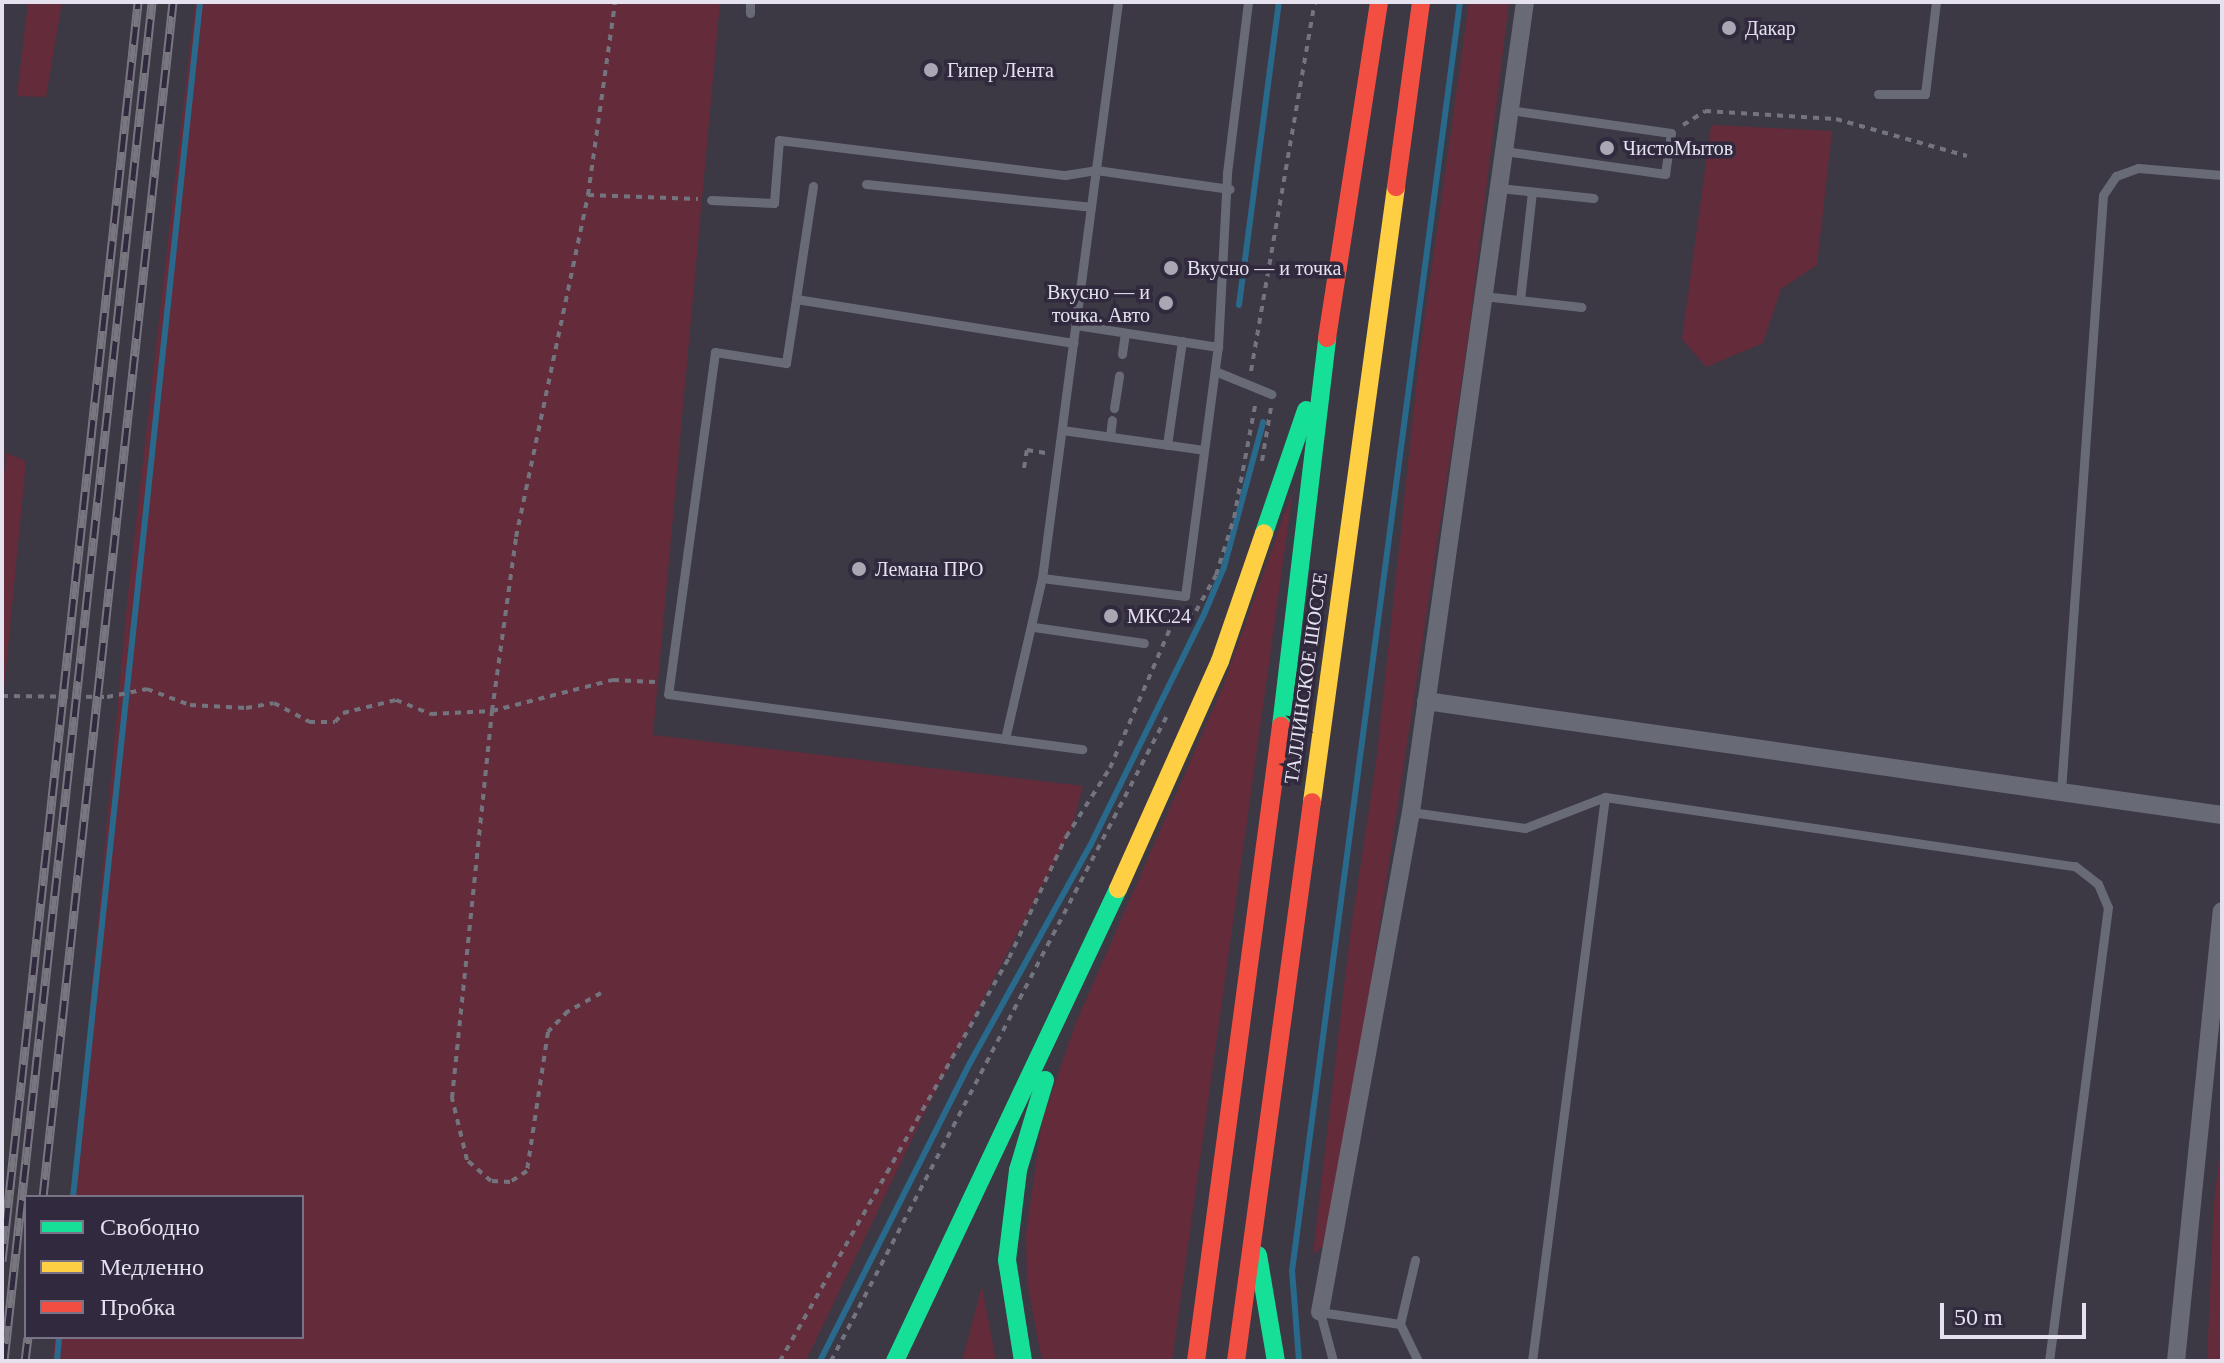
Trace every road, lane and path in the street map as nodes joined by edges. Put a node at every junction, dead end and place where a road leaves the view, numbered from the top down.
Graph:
1 (615, 2) edge
2 (1118, 2) edge
3 (1248, 2) edge
4 (1315, 2) edge
5 (1379, 2) edge
6 (1421, 2) edge
7 (1525, 2) edge
8 (1936, 2) edge
9 (1878, 94) dead end
10 (1509, 110) junction
11 (1671, 133) junction
12 (1504, 151) junction
13 (1967, 156) dead end
14 (1096, 170) junction
15 (2222, 175) edge
16 (866, 184) dead end
17 (813, 186) dead end
18 (1499, 188) junction
19 (1230, 189) junction
20 (1532, 192) junction
21 (588, 195) junction
22 (1593, 198) dead end
23 (711, 200) joint
24 (1091, 207) junction
25 (1483, 296) junction
26 (796, 299) junction
27 (1520, 300) junction
28 (1581, 307) dead end
29 (1076, 325) junction
30 (1125, 333) junction
31 (1182, 341) junction
32 (1074, 343) junction
33 (1218, 347) junction
34 (1122, 354) dead end
35 (1322, 368) junction
36 (1215, 371) junction
37 (1119, 375) dead end
38 (1248, 381) junction
39 (1259, 387) junction
40 (1271, 394) joint
41 (1114, 408) dead end
42 (1112, 420) dead end
43 (1062, 430) junction
44 (1110, 436) junction
45 (1167, 445) junction
46 (1204, 450) junction
47 (1036, 451) dead end
48 (1261, 464) dead end
49 (1024, 468) dead end
50 (1042, 578) junction
51 (1178, 612) dead end
52 (1174, 621) junction
53 (1034, 627) junction
54 (1144, 643) dead end
55 (670, 676) junction
56 (2, 696) edge
57 (1426, 701) junction
58 (1170, 710) dead end
59 (492, 711) junction
60 (1005, 739) junction
61 (1082, 749) dead end
62 (2061, 791) junction
63 (1605, 797) junction
64 (1411, 812) junction
65 (2222, 815) edge
66 (2222, 911) edge
67 (1105, 918) junction
68 (601, 993) dead end
69 (1253, 1225) junction
70 (1415, 1260) dead end
71 (1320, 1312) junction
72 (1400, 1324) junction
73 (780, 1361) edge
74 (831, 1361) edge
75 (895, 1361) edge
76 (1023, 1361) edge
77 (1196, 1361) edge
78 (1236, 1361) edge
79 (1276, 1361) edge
80 (1333, 1361) edge
81 (1418, 1361) edge
82 (1532, 1361) edge
83 (2049, 1361) edge
84 (2176, 1361) edge

1 - 21 path
2 - 14 lane
3 - 19 lane
4 - 38 path
5 - 35 main road, ТАЛЛИНСКОЕ ШОССЕ
6 - 69 main road, ТАЛЛИНСКОЕ ШОССЕ
7 - 10 street
8 - 9 lane
10 - 11 lane
10 - 12 street
11 - 12 lane
11 - 13 path
12 - 18 street
14 - 19 lane
14 - 23 lane
14 - 24 lane
15 - 62 lane
16 - 24 lane
17 - 26 lane
18 - 20 lane
18 - 25 street
19 - 33 lane
20 - 22 lane
20 - 27 lane
21 - 23 path
21 - 59 path
24 - 29 lane
25 - 27 lane
25 - 57 street
26 - 32 lane
26 - 55 lane
27 - 28 lane
29 - 30 lane
29 - 32 lane
30 - 31 lane
30 - 34 lane
31 - 33 lane
31 - 45 lane
32 - 43 lane
33 - 36 lane
35 - 67 main road
35 - 77 main road, ТАЛЛИНСКОЕ ШОССЕ
36 - 38 lane
36 - 46 lane
37 - 41 lane
38 - 39 lane
39 - 40 lane
39 - 52 path
40 - 48 path
42 - 44 lane
43 - 44 lane
43 - 50 lane
44 - 45 lane
45 - 46 lane
46 - 50 lane
47 - 49 path
50 - 53 lane
51 - 52 path
52 - 73 path
53 - 54 lane
53 - 60 lane
55 - 59 path
55 - 60 lane
56 - 59 path
57 - 62 street
57 - 64 street
58 - 74 path
59 - 68 path
60 - 61 lane
62 - 65 street
63 - 64 lane
63 - 82 lane
63 - 83 lane
64 - 71 street
66 - 84 street
67 - 75 main road
67 - 76 main road
69 - 78 main road, ТАЛЛИНСКОЕ ШОССЕ
69 - 79 main road
70 - 72 lane
71 - 72 lane
71 - 80 lane
72 - 81 lane

